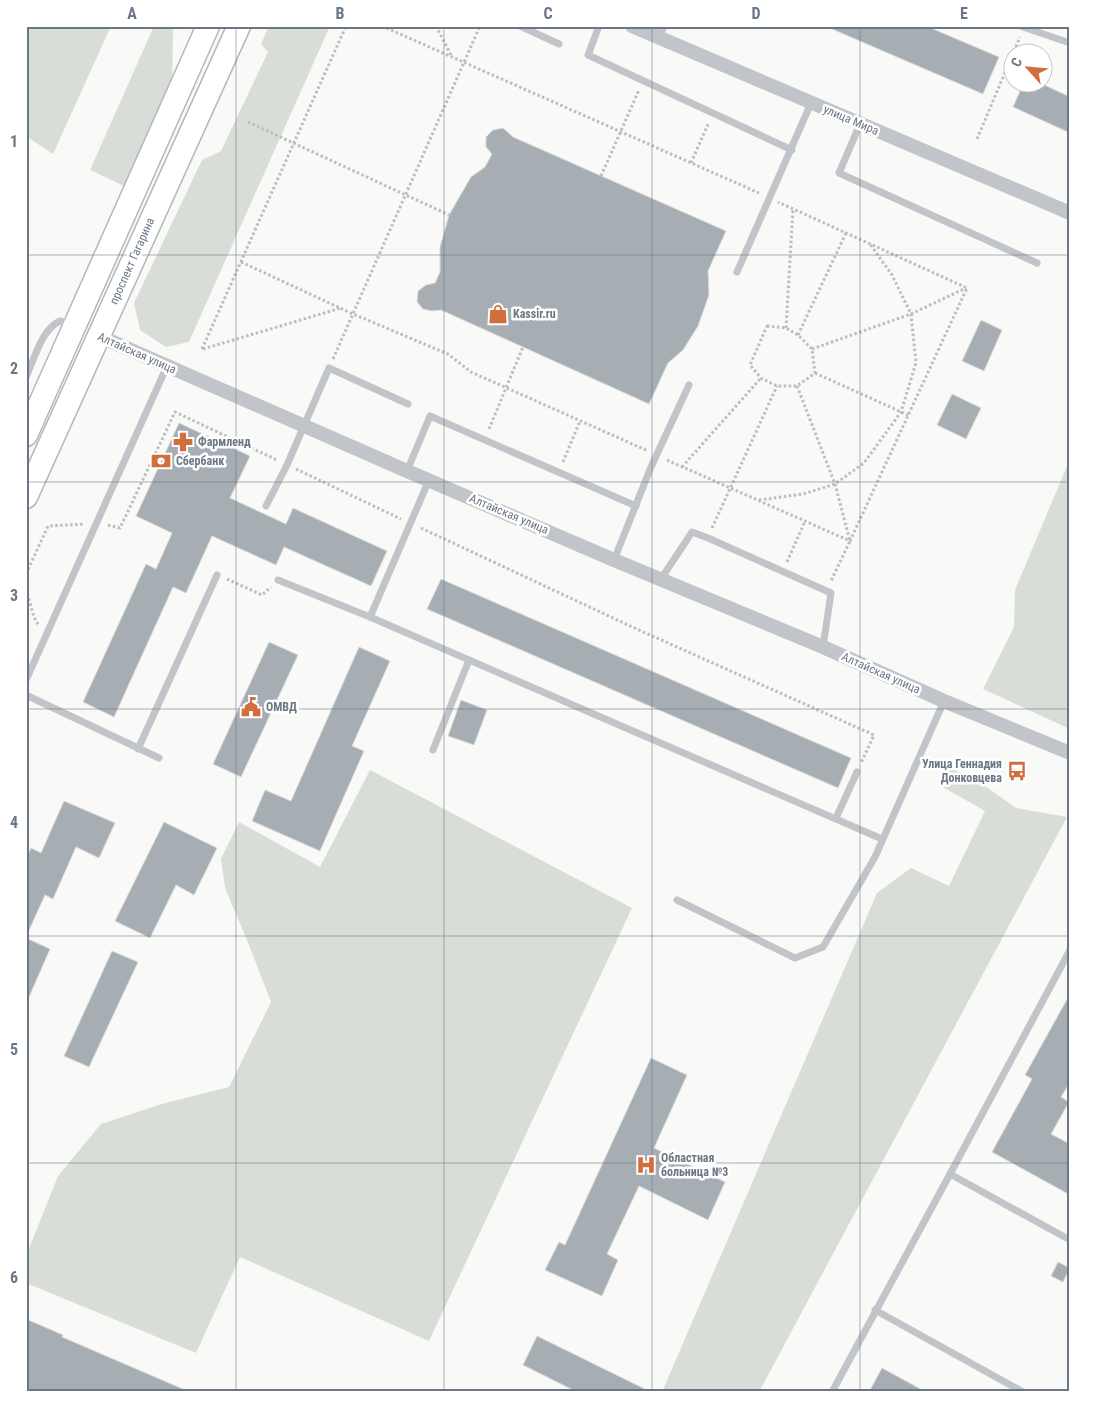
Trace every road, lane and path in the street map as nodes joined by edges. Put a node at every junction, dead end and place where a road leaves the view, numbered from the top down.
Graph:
1 (208, 26) edge
2 (239, 26) edge
3 (346, 26) edge
4 (382, 26) edge
5 (436, 26) edge
6 (480, 26) edge
7 (520, 26) edge
8 (599, 26) edge
9 (632, 26) edge
10 (1022, 27) edge
11 (661, 32) edge
12 (1070, 43) edge
13 (559, 44) dead end
14 (452, 57) junction
15 (464, 63) junction
16 (644, 80) junction
17 (811, 103) junction
18 (714, 113) junction
19 (248, 122) dead end
20 (860, 124) junction
21 (620, 131) junction
22 (977, 139) dead end
23 (294, 142) junction
24 (792, 150) junction
25 (691, 163) junction
26 (601, 176) dead end
27 (405, 195) junction
28 (770, 198) junction
29 (793, 209) junction
30 (1070, 213) edge
31 (449, 215) dead end
32 (846, 233) junction
33 (870, 244) junction
34 (241, 262) junction
35 (1038, 263) dead end
36 (737, 272) dead end
37 (967, 288) junction
38 (341, 308) junction
39 (353, 314) junction
40 (911, 314) junction
41 (75, 325) junction
42 (786, 328) junction
43 (798, 335) junction
44 (99, 336) junction
45 (523, 347) dead end
46 (812, 349) junction
47 (167, 366) junction
48 (329, 368) junction
49 (815, 373) junction
50 (26, 377) edge
51 (761, 378) junction
52 (689, 385) dead end
53 (777, 386) junction
54 (797, 386) junction
55 (506, 388) junction
56 (408, 404) dead end
57 (901, 412) junction
58 (908, 416) junction
59 (580, 421) junction
60 (304, 426) junction
61 (26, 435) edge
62 (484, 440) junction
63 (656, 455) junction
64 (286, 465) junction
65 (682, 467) junction
66 (407, 471) junction
67 (559, 472) junction
68 (429, 480) junction
69 (836, 484) junction
70 (730, 488) junction
71 (26, 497) edge
72 (759, 501) junction
73 (266, 506) dead end
74 (636, 506) junction
75 (805, 521) junction
76 (97, 523) junction
77 (410, 523) junction
78 (708, 538) junction
79 (850, 541) junction
80 (614, 560) junction
81 (782, 572) junction
82 (26, 574) edge
83 (217, 575) joint
84 (661, 579) junction
85 (278, 580) joint
86 (26, 589) edge
87 (826, 591) junction
88 (370, 617) junction
89 (46, 638) junction
90 (823, 646) junction
91 (469, 660) junction
92 (26, 680) edge
93 (26, 695) edge
94 (944, 701) junction
95 (138, 749) junction
96 (433, 750) dead end
97 (1070, 753) edge
98 (159, 758) dead end
99 (857, 772) joint
100 (836, 818) junction
101 (882, 839) junction
102 (677, 900) dead end
103 (1070, 950) edge
104 (950, 1174) junction
105 (1070, 1240) edge
106 (875, 1310) junction
107 (832, 1392) edge
108 (1023, 1392) edge

1 - 41 main road
2 - 44 main road, проспект Гагарина
3 - 23 path
4 - 14 path
5 - 14 path
6 - 15 path
7 - 13 lane
8 - 16 lane
9 - 11 street, улица Мира
10 - 12 lane
10 - 22 path
11 - 17 street, улица Мира
14 - 15 path
15 - 21 path
15 - 27 path
16 - 18 lane
16 - 21 path
17 - 20 street, улица Мира
17 - 24 lane
18 - 24 lane
18 - 25 path
19 - 23 path
20 - 30 street, улица Мира
20 - 35 lane
21 - 25 path
21 - 26 path
23 - 27 path
23 - 34 path
24 - 28 lane
25 - 28 path
27 - 31 path
27 - 39 path
28 - 29 path
28 - 36 lane
29 - 32 path
29 - 42 path
32 - 33 path
32 - 43 path
33 - 37 path
33 - 40 path
34 - 38 path
34 - 38 path
37 - 40 path
37 - 58 path
38 - 39 path
39 - 48 path
39 - 55 path
40 - 46 path
40 - 57 path
41 - 44 main road, Алтайская улица
41 - 50 lane
41 - 61 main road
42 - 43 path
42 - 51 path
43 - 46 path
44 - 47 street, Алтайская улица
44 - 71 main road, проспект Гагарина
45 - 55 path
46 - 49 path
47 - 60 street, Алтайская улица
47 - 76 lane
48 - 56 lane
48 - 60 lane
49 - 54 path
49 - 57 path
51 - 53 path
51 - 65 path
52 - 63 lane
53 - 54 path
53 - 70 path
54 - 69 path
55 - 59 path
55 - 62 path
57 - 58 path
57 - 69 path
58 - 79 path
59 - 63 path
59 - 67 path
60 - 64 lane
60 - 66 street, Алтайская улица
62 - 66 lane
62 - 67 lane
63 - 65 path
63 - 74 lane
64 - 73 lane
64 - 76 path
64 - 77 path
65 - 70 path
66 - 68 street, Алтайская улица
67 - 74 lane
68 - 77 lane
68 - 80 street, Алтайская улица
69 - 72 path
69 - 79 path
70 - 72 path
70 - 78 path
72 - 75 path
74 - 80 lane
75 - 79 path
75 - 81 path
76 - 82 path
76 - 89 lane
77 - 88 lane
77 - 99 path
78 - 81 lane
78 - 84 lane
79 - 87 path
80 - 84 street, Алтайская улица
81 - 87 lane
83 - 85 path
83 - 95 lane
84 - 90 street, Алтайская улица
85 - 88 lane
86 - 89 path
87 - 90 lane
88 - 91 lane
89 - 92 lane
90 - 94 street, Алтайская улица
91 - 96 lane
91 - 100 lane
93 - 95 lane
94 - 97 street, Алтайская улица
94 - 101 lane
95 - 98 lane
99 - 100 lane
100 - 101 lane
101 - 102 lane
103 - 104 lane
104 - 105 lane
104 - 106 lane
106 - 107 lane
106 - 108 lane

